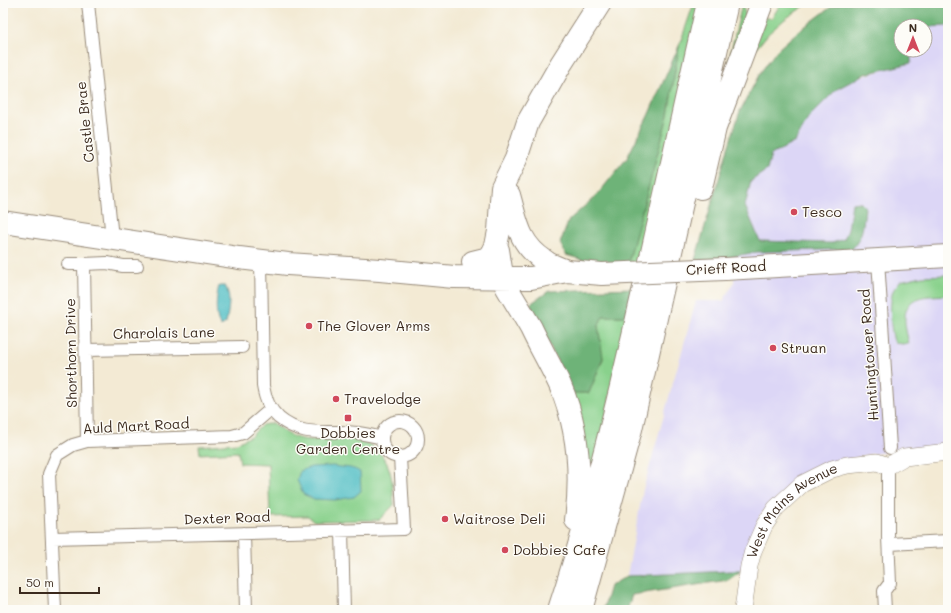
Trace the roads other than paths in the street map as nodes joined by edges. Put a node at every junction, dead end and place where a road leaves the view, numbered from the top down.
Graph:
1 (88, 3) edge
2 (600, 3) edge
3 (708, 3) edge
4 (727, 3) edge
5 (762, 3) edge
6 (516, 159) junction
7 (510, 195) junction
8 (3, 222) edge
9 (112, 238) junction
10 (948, 256) edge
11 (878, 260) junction
12 (262, 261) junction
13 (68, 264) dead end
14 (84, 264) junction
15 (506, 265) junction
16 (137, 266) dead end
17 (380, 270) junction
18 (567, 271) junction
19 (242, 347) dead end
20 (86, 350) junction
21 (271, 409) junction
22 (631, 429) junction
23 (382, 438) junction
24 (87, 441) junction
25 (890, 448) dead end
26 (948, 452) edge
27 (400, 457) junction
28 (888, 466) junction
29 (342, 530) junction
30 (244, 533) junction
31 (52, 538) junction
32 (948, 541) edge
33 (889, 544) junction
34 (563, 600) edge
35 (55, 610) edge
36 (246, 610) edge
37 (344, 610) edge
38 (581, 610) edge
39 (743, 610) edge
40 (885, 610) edge

1 - 9 street, Castle Brae
2 - 6 highway
3 - 34 highway
4 - 22 highway
5 - 22 highway
6 - 7 highway
6 - 15 highway
7 - 15 highway
7 - 18 highway
8 - 9 highway
9 - 12 highway
10 - 11 highway, Crieff Road
11 - 18 highway, Crieff Road, bridge
11 - 25 street, Huntingtower Road
12 - 17 highway
12 - 21 street
13 - 14 street
14 - 16 street
14 - 20 street, Shorthorn Drive
15 - 17 highway
15 - 17 highway
15 - 18 highway, Crieff Road
15 - 34 highway
19 - 20 street, Charolais Lane
20 - 24 street, Shorthorn Drive
21 - 23 street
21 - 24 street, Auld Mart Road
22 - 38 highway
23 - 27 street
23 - 27 street
24 - 31 street, Auld Mart Road
26 - 28 street
27 - 29 street, Dexter Road
28 - 33 street
28 - 39 street, West Mains Avenue
29 - 30 street, Dexter Road
29 - 37 street
30 - 31 street, Dexter Road
30 - 36 street
31 - 35 street, Auld Mart Road
32 - 33 street
33 - 40 street

